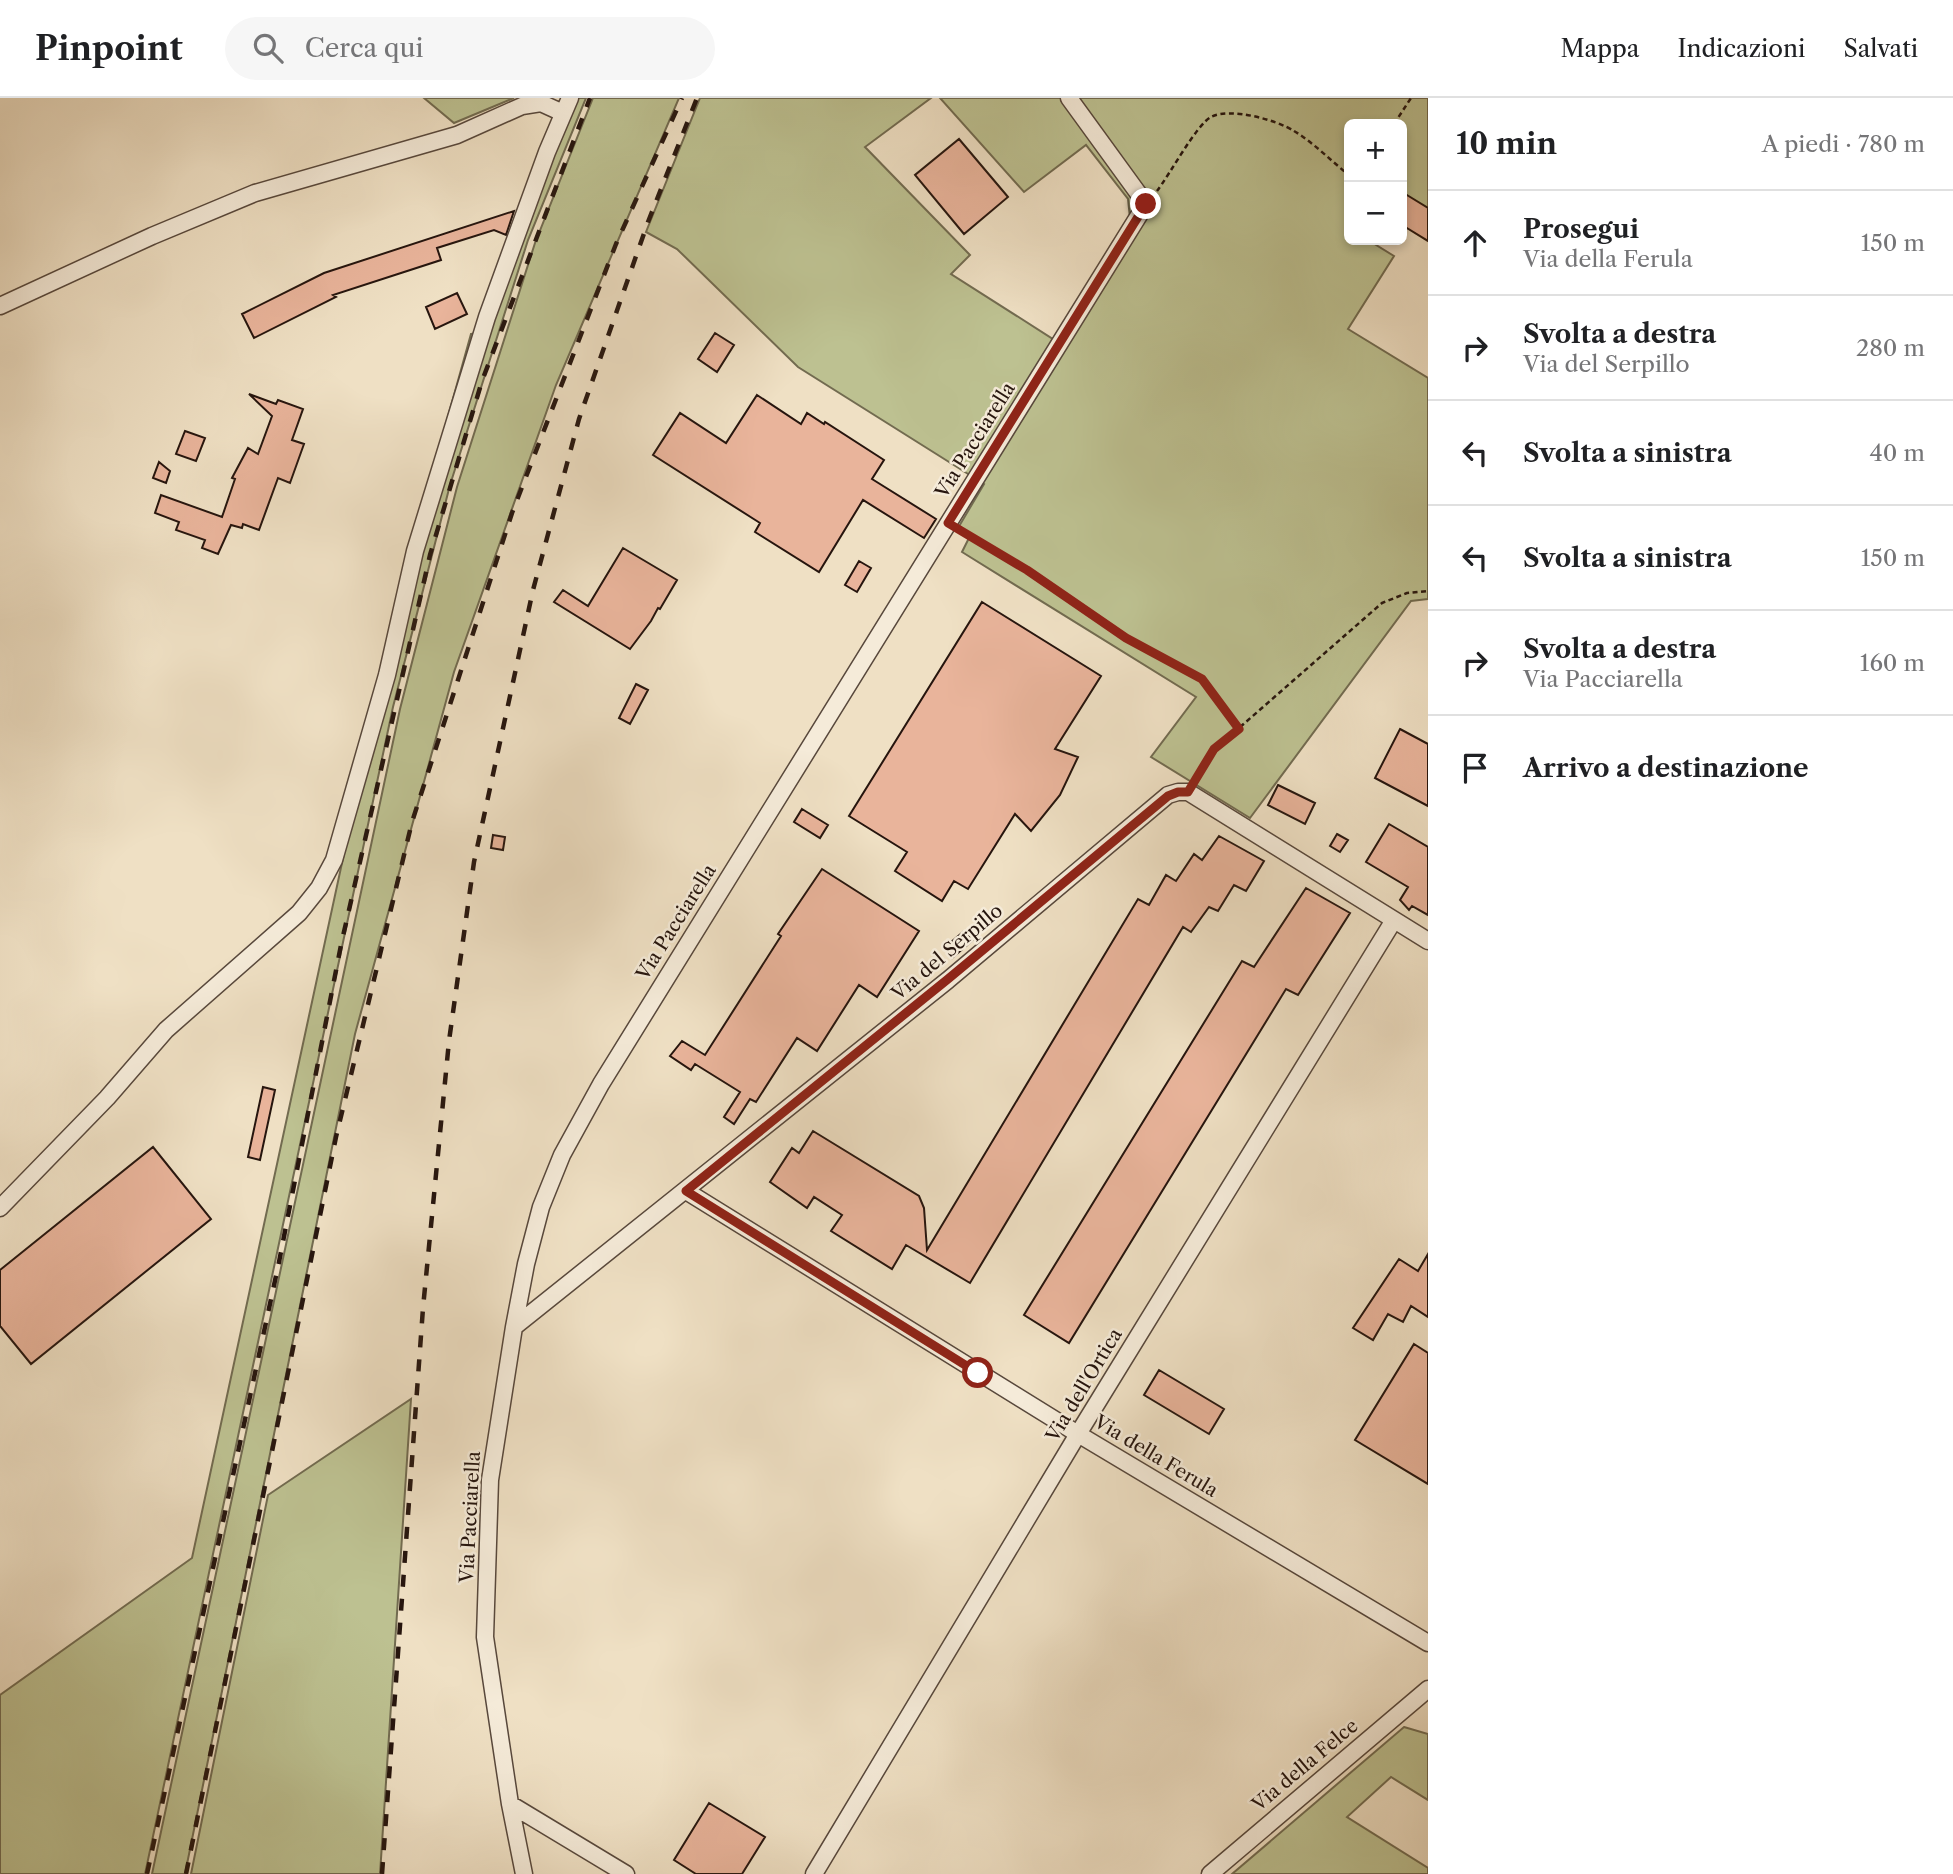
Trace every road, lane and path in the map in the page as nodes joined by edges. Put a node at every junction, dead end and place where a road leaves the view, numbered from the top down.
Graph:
1 (1069, 98) edge
2 (1411, 98) edge
3 (566, 106) edge
4 (1397, 119) edge
5 (1344, 171) edge
6 (1146, 204) junction
7 (0, 306) edge
8 (948, 523) junction
9 (1428, 591) edge
10 (1239, 729) junction
11 (1188, 792) junction
12 (1394, 919) junction
13 (1428, 941) edge
14 (686, 1191) junction
15 (0, 1208) edge
16 (514, 1327) junction
17 (1078, 1434) junction
18 (1428, 1643) edge
19 (1428, 1689) edge
20 (510, 1804) junction
21 (524, 1874) edge
22 (626, 1874) edge
23 (814, 1874) edge
24 (1210, 1874) edge

1 - 6 street
2 - 4 path
3 - 7 street
3 - 15 street
5 - 6 path
6 - 8 street, Via Pacciarella
8 - 10 path
8 - 16 street, Via Pacciarella
9 - 10 path
10 - 11 path
11 - 12 street
11 - 14 street, Via del Serpillo
12 - 13 street
12 - 17 street, Via dell'Ortica
14 - 16 street, Via del Serpillo
14 - 17 street, Via della Ferula
16 - 20 street, Via Pacciarella
17 - 18 street, Via della Ferula
17 - 23 street, Via dell'Ortica
19 - 24 street, Via della Felce
20 - 21 street, Via Pacciarella
20 - 22 street

